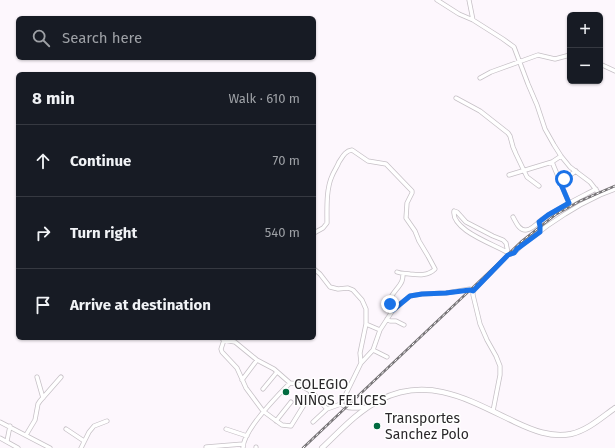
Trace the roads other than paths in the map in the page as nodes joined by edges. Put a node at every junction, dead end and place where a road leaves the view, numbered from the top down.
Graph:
1 (438, 0) edge
2 (469, 0) edge
3 (473, 20) junction
4 (567, 55) edge
5 (519, 62) junction
6 (603, 65) edge
7 (615, 71) edge
8 (480, 78) dead end
9 (456, 98) dead end
10 (561, 156) junction
11 (552, 162) junction
12 (524, 170) junction
13 (576, 171) junction
14 (509, 175) dead end
15 (560, 182) junction
16 (538, 186) dead end
17 (596, 189) junction
18 (615, 189) edge
19 (600, 195) junction
20 (569, 203) junction
21 (513, 218) dead end
22 (539, 222) junction
23 (316, 232) edge
24 (540, 232) junction
25 (509, 254) junction
26 (316, 271) edge
27 (397, 272) dead end
28 (403, 274) junction
29 (473, 291) junction
30 (393, 310) junction
31 (387, 319) junction
32 (366, 324) junction
33 (404, 325) dead end
34 (380, 330) junction
35 (223, 340) edge
36 (227, 340) edge
37 (373, 350) junction
38 (387, 357) dead end
39 (257, 360) junction
40 (361, 363) junction
41 (277, 372) junction
42 (37, 377) dead end
43 (61, 377) dead end
44 (242, 380) junction
45 (290, 383) junction
46 (262, 389) dead end
47 (312, 392) junction
48 (43, 398) junction
49 (291, 402) dead end
50 (341, 404) junction
51 (366, 408) junction
52 (614, 408) edge
53 (327, 409) junction
54 (263, 411) junction
55 (493, 411) junction
56 (107, 421) dead end
57 (276, 421) junction
58 (0, 422) edge
59 (313, 422) dead end
60 (10, 426) junction
61 (66, 429) dead end
62 (226, 429) dead end
63 (26, 435) junction
64 (247, 436) junction
65 (0, 438) edge
66 (6, 441) junction
67 (84, 441) junction
68 (243, 446) edge
69 (206, 447) edge
70 (18, 448) edge
71 (50, 448) edge
72 (81, 448) edge
73 (322, 448) edge

1 - 3 street
2 - 3 street
3 - 5 street
4 - 5 street
5 - 8 street
5 - 10 street
6 - 7 street
9 - 12 street
10 - 11 street
10 - 13 street
11 - 12 street
11 - 15 street
12 - 14 street
12 - 16 street
13 - 15 street
13 - 17 street
15 - 20 street
17 - 19 street
17 - 20 street
18 - 19 street
19 - 24 street
20 - 22 street
21 - 22 street
22 - 24 street
23 - 28 street
24 - 25 street
25 - 25 street
25 - 29 street
26 - 32 street
27 - 28 street
28 - 30 street
29 - 30 street
29 - 55 street
30 - 31 street
31 - 33 street
31 - 34 street
32 - 34 street
32 - 40 street
34 - 37 street
35 - 44 street
36 - 39 street
37 - 38 street
37 - 40 street
39 - 41 street
39 - 44 street
40 - 50 street
41 - 45 street
41 - 46 street
42 - 48 street
43 - 48 street
44 - 54 street
45 - 47 street
45 - 54 street
47 - 53 street
47 - 57 street
48 - 63 street
49 - 57 street
50 - 51 street
50 - 53 street
51 - 55 main road
51 - 73 main road
52 - 55 main road
53 - 59 street
54 - 57 street
54 - 64 street
56 - 67 street
58 - 60 street
60 - 63 street
60 - 66 street
61 - 67 street
62 - 64 street
63 - 71 street
64 - 68 street
65 - 66 street
66 - 70 street
67 - 72 street
68 - 69 street

